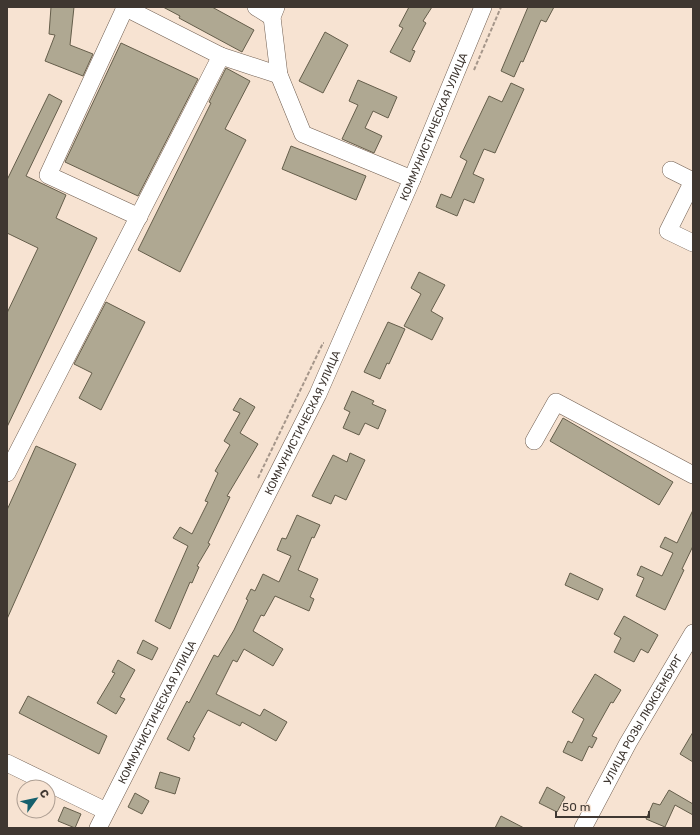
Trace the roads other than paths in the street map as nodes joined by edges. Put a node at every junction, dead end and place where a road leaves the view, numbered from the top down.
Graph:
1 (256, 7) edge
2 (483, 7) edge
3 (125, 8) edge
4 (274, 12) edge
5 (221, 56) junction
6 (279, 75) junction
7 (671, 170) dead end
8 (412, 179) junction
9 (693, 181) edge
10 (139, 217) junction
11 (693, 243) edge
12 (534, 441) dead end
13 (7, 473) edge
14 (693, 475) edge
15 (693, 633) edge
16 (7, 763) edge
17 (106, 811) junction
18 (98, 828) edge
19 (583, 828) edge

1 - 4 street
2 - 8 street, КОММУНИСТИЧЕСКАЯ УЛИЦА
3 - 5 street
3 - 10 street
4 - 6 street
5 - 6 street
5 - 10 street
6 - 8 street
7 - 9 street
8 - 17 street, КОММУНИСТИЧЕСКАЯ УЛИЦА
9 - 11 street
10 - 13 street
12 - 14 street
15 - 19 street, УЛИЦА РОЗЫ ЛЮКСЕМБУРГ
16 - 17 street
17 - 18 street, КОММУНИСТИЧЕСКАЯ УЛИЦА

